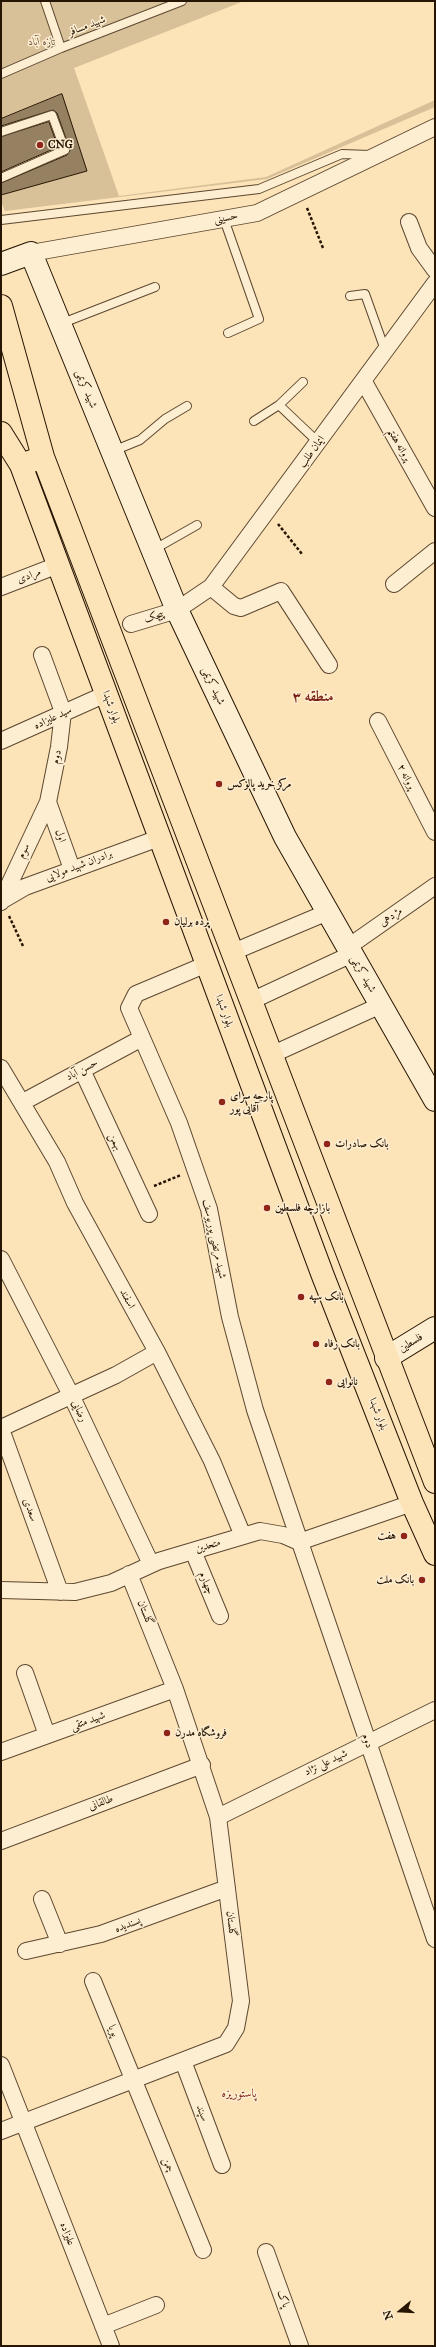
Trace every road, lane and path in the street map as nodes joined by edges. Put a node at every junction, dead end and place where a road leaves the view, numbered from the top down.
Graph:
1 (45, 1) edge
2 (182, 1) edge
3 (61, 48) junction
4 (1, 74) edge
5 (435, 127) edge
6 (1, 132) edge
7 (376, 155) junction
8 (1, 178) edge
9 (301, 192) junction
10 (224, 219) junction
11 (1, 220) edge
12 (409, 222) dead end
13 (323, 248) dead end
14 (31, 254) junction
15 (1, 264) edge
16 (435, 270) edge
17 (435, 283) edge
18 (155, 287) dead end
19 (350, 296) dead end
20 (1, 306) edge
21 (59, 324) junction
22 (228, 333) dead end
23 (386, 351) junction
24 (303, 382) dead end
25 (364, 382) junction
26 (279, 405) junction
27 (187, 406) dead end
28 (254, 421) dead end
29 (1, 433) edge
30 (319, 443) junction
31 (112, 452) junction
32 (43, 457) junction
33 (21, 465) junction
34 (435, 508) edge
35 (268, 511) junction
36 (65, 513) junction
37 (41, 522) junction
38 (197, 525) dead end
39 (152, 550) junction
40 (435, 551) edge
41 (302, 554) dead end
42 (58, 565) junction
43 (2, 582) edge
44 (394, 584) dead end
45 (211, 587) junction
46 (177, 610) junction
47 (131, 624) dead end
48 (42, 655) dead end
49 (329, 665) dead end
50 (106, 694) junction
51 (63, 712) junction
52 (378, 721) dead end
53 (1, 741) edge
54 (48, 802) junction
55 (435, 832) edge
56 (159, 838) junction
57 (72, 869) junction
58 (435, 886) edge
59 (1, 901) edge
60 (328, 912) junction
61 (23, 946) dead end
62 (350, 951) junction
63 (233, 952) junction
64 (207, 964) junction
65 (251, 1001) junction
66 (381, 1005) junction
67 (142, 1038) junction
68 (272, 1055) junction
69 (1, 1068) edge
70 (82, 1070) junction
71 (435, 1100) edge
72 (23, 1102) junction
73 (195, 1169) junction
74 (139, 1193) junction
75 (149, 1214) dead end
76 (1, 1260) edge
77 (435, 1328) edge
78 (157, 1352) junction
79 (386, 1358) junction
80 (72, 1395) junction
81 (1, 1428) edge
82 (435, 1479) edge
83 (412, 1503) junction
84 (243, 1536) junction
85 (299, 1542) junction
86 (193, 1551) junction
87 (435, 1554) edge
88 (151, 1564) junction
89 (129, 1574) junction
90 (1, 1590) edge
91 (60, 1592) junction
92 (220, 1616) dead end
93 (25, 1673) dead end
94 (174, 1689) junction
95 (435, 1710) edge
96 (47, 1735) junction
97 (368, 1743) junction
98 (1, 1752) edge
99 (202, 1765) junction
100 (218, 1816) junction
101 (1, 1841) edge
102 (227, 1888) junction
103 (42, 1899) dead end
104 (435, 1939) edge
105 (60, 1944) junction
106 (26, 1952) dead end
107 (93, 1981) dead end
108 (182, 2061) junction
109 (1, 2065) edge
110 (133, 2080) junction
111 (23, 2123) junction
112 (1, 2131) edge
113 (222, 2165) dead end
114 (203, 2250) dead end
115 (266, 2252) dead end
116 (156, 2305) dead end
117 (103, 2326) junction
118 (111, 2346) edge
119 (300, 2346) edge

1 - 3 lane
2 - 3 lane, شهید مسافر
3 - 4 lane, شهید مسافر
5 - 7 street, حسینی
6 - 8 lane
7 - 9 street, حسینی
7 - 11 lane
9 - 10 street, حسینی
9 - 13 path
10 - 14 street, حسینی
10 - 22 lane
12 - 16 street
14 - 15 main road, حسینی
14 - 21 main road, شهید کریمی
17 - 23 street, ایمان طلب
18 - 21 lane
19 - 23 lane
20 - 32 main road
21 - 31 main road, شهید کریمی
23 - 25 street, ایمان طلب
24 - 26 lane
25 - 30 street, ایمان طلب
25 - 34 street, پروانه هفتم
26 - 28 lane
26 - 30 lane
27 - 31 lane
29 - 33 main road, بلوار شهدا
30 - 35 street, ایمان طلب
31 - 39 main road, شهید کریمی
32 - 33 main road
32 - 36 main road
33 - 37 main road, بلوار شهدا
35 - 41 path
35 - 45 street, ایمان طلب
36 - 37 main road
36 - 63 main road
37 - 42 main road, بلوار شهدا
38 - 39 lane
39 - 46 main road, شهید کریمی
40 - 44 street
42 - 43 street, مرادی
42 - 50 main road, بلوار شهدا
45 - 46 street, ایمان طلب
45 - 49 street
46 - 47 street, پیچک
46 - 60 main road, شهید کریمی
48 - 51 street
50 - 51 street, سید علیزاده
50 - 56 main road, بلوار شهدا
51 - 53 street, سید علیزاده
51 - 54 street, دوم
52 - 55 street, پروانه ۲
54 - 57 street, اول
54 - 59 street, سوم
56 - 57 street, برادران شهید مولایی
56 - 64 main road, بلوار شهدا
57 - 59 street, برادران شهید مولایی
58 - 62 street, مژدهی
59 - 61 path
60 - 62 main road, شهید کریمی
60 - 63 street
62 - 65 street, مژدهی
62 - 66 main road, شهید کریمی
63 - 65 main road
64 - 67 street, شهید مرتضی پوریوسف
64 - 83 main road, بلوار شهدا
65 - 68 main road
66 - 68 street
66 - 71 main road, شهید کریمی
67 - 70 street, حسن آباد
67 - 73 street, شهید مرتضی پوریوسف
68 - 79 main road
69 - 72 street, اسفند
70 - 72 street, حسن آباد
70 - 74 street, بهمن
72 - 78 street, اسفند
73 - 74 path
73 - 85 street, شهید مرتضی پوریوسف
74 - 75 street, بهمن
76 - 80 street, رضایی
77 - 79 main road, فلسطین
78 - 80 street
78 - 84 street, اسفند
79 - 82 main road
80 - 81 street
80 - 88 street, رضایی
81 - 91 street, سعدی
83 - 85 street
83 - 87 main road, بلوار شهدا
84 - 85 street, متحدین
84 - 86 street, متحدین
85 - 97 street, دوم
86 - 88 street, متحدین
86 - 92 street, چهارم
88 - 89 street, متحدین
89 - 91 street, متحدین
89 - 94 street, گلستان
90 - 91 street, متحدین
93 - 96 street
94 - 96 street, شهید متقی
94 - 99 street, گلستان
95 - 97 street, شهید علی نژاد
96 - 98 street, شهید متقی
97 - 100 street, شهید علی نژاد
97 - 104 street, دوم
99 - 100 street, گلستان
99 - 101 street, طالقانی
100 - 102 street, گلستان
102 - 105 street, پسندیده
102 - 108 street, گلستان
103 - 105 street
105 - 106 street, پسندیده
107 - 110 street, پویا
108 - 110 street, گلستان
108 - 113 street, سپند
109 - 111 street, علیزاده
110 - 111 street, گلستان
110 - 114 street, چمن
111 - 112 street, گلستان
111 - 117 street, علیزاده
115 - 119 street, پاک
116 - 117 street
117 - 118 street, علیزاده

